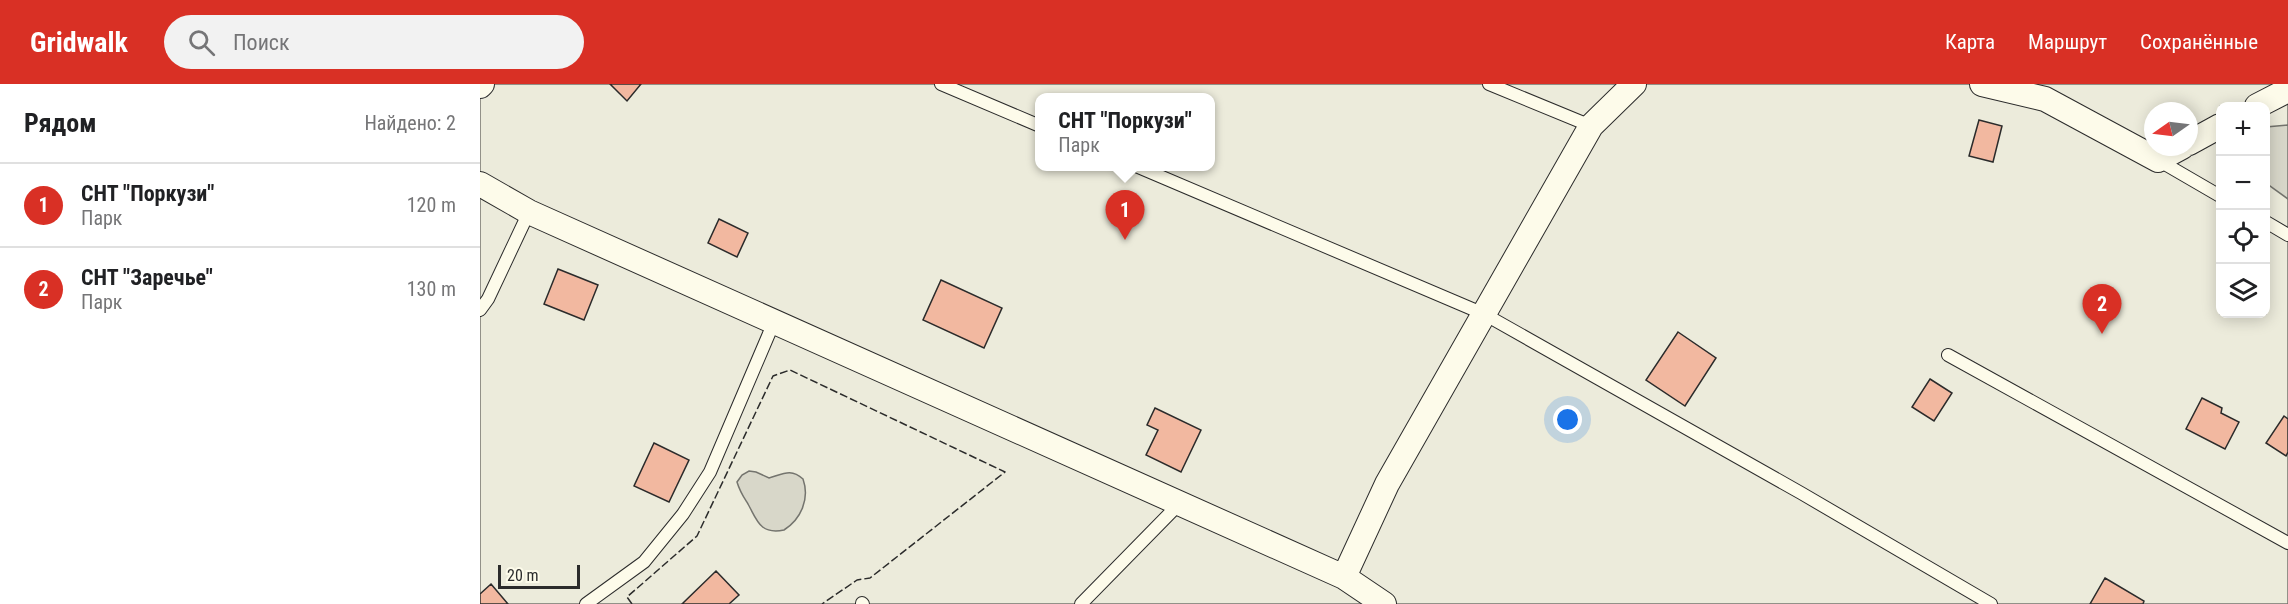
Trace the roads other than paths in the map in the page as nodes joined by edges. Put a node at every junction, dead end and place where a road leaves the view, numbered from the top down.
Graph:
1 (941, 84) edge
2 (1488, 84) edge
3 (1634, 84) edge
4 (1983, 84) edge
5 (2288, 90) edge
6 (2266, 102) edge
7 (1035, 124) edge
8 (1591, 126) junction
9 (2216, 128) edge
10 (2198, 138) edge
11 (2165, 156) edge
12 (2158, 160) junction
13 (1148, 171) edge
14 (480, 184) edge
15 (2216, 194) edge
16 (529, 212) junction
17 (2270, 225) edge
18 (2288, 235) edge
19 (480, 310) edge
20 (1484, 314) junction
21 (774, 322) junction
22 (1948, 355) dead end
23 (1179, 504) junction
24 (2288, 543) edge
25 (1344, 577) junction
26 (586, 604) edge
27 (1081, 604) edge
28 (1384, 604) edge
29 (1991, 604) edge

1 - 7 lane
2 - 8 lane
3 - 8 street
4 - 12 street
5 - 6 street
8 - 20 street
9 - 10 street
11 - 12 street
12 - 15 lane
13 - 20 lane
14 - 16 street
16 - 19 lane
16 - 21 street
17 - 18 lane
20 - 25 street
20 - 29 lane
21 - 23 street
21 - 26 lane
22 - 24 lane
23 - 25 street
23 - 27 lane
25 - 28 street

